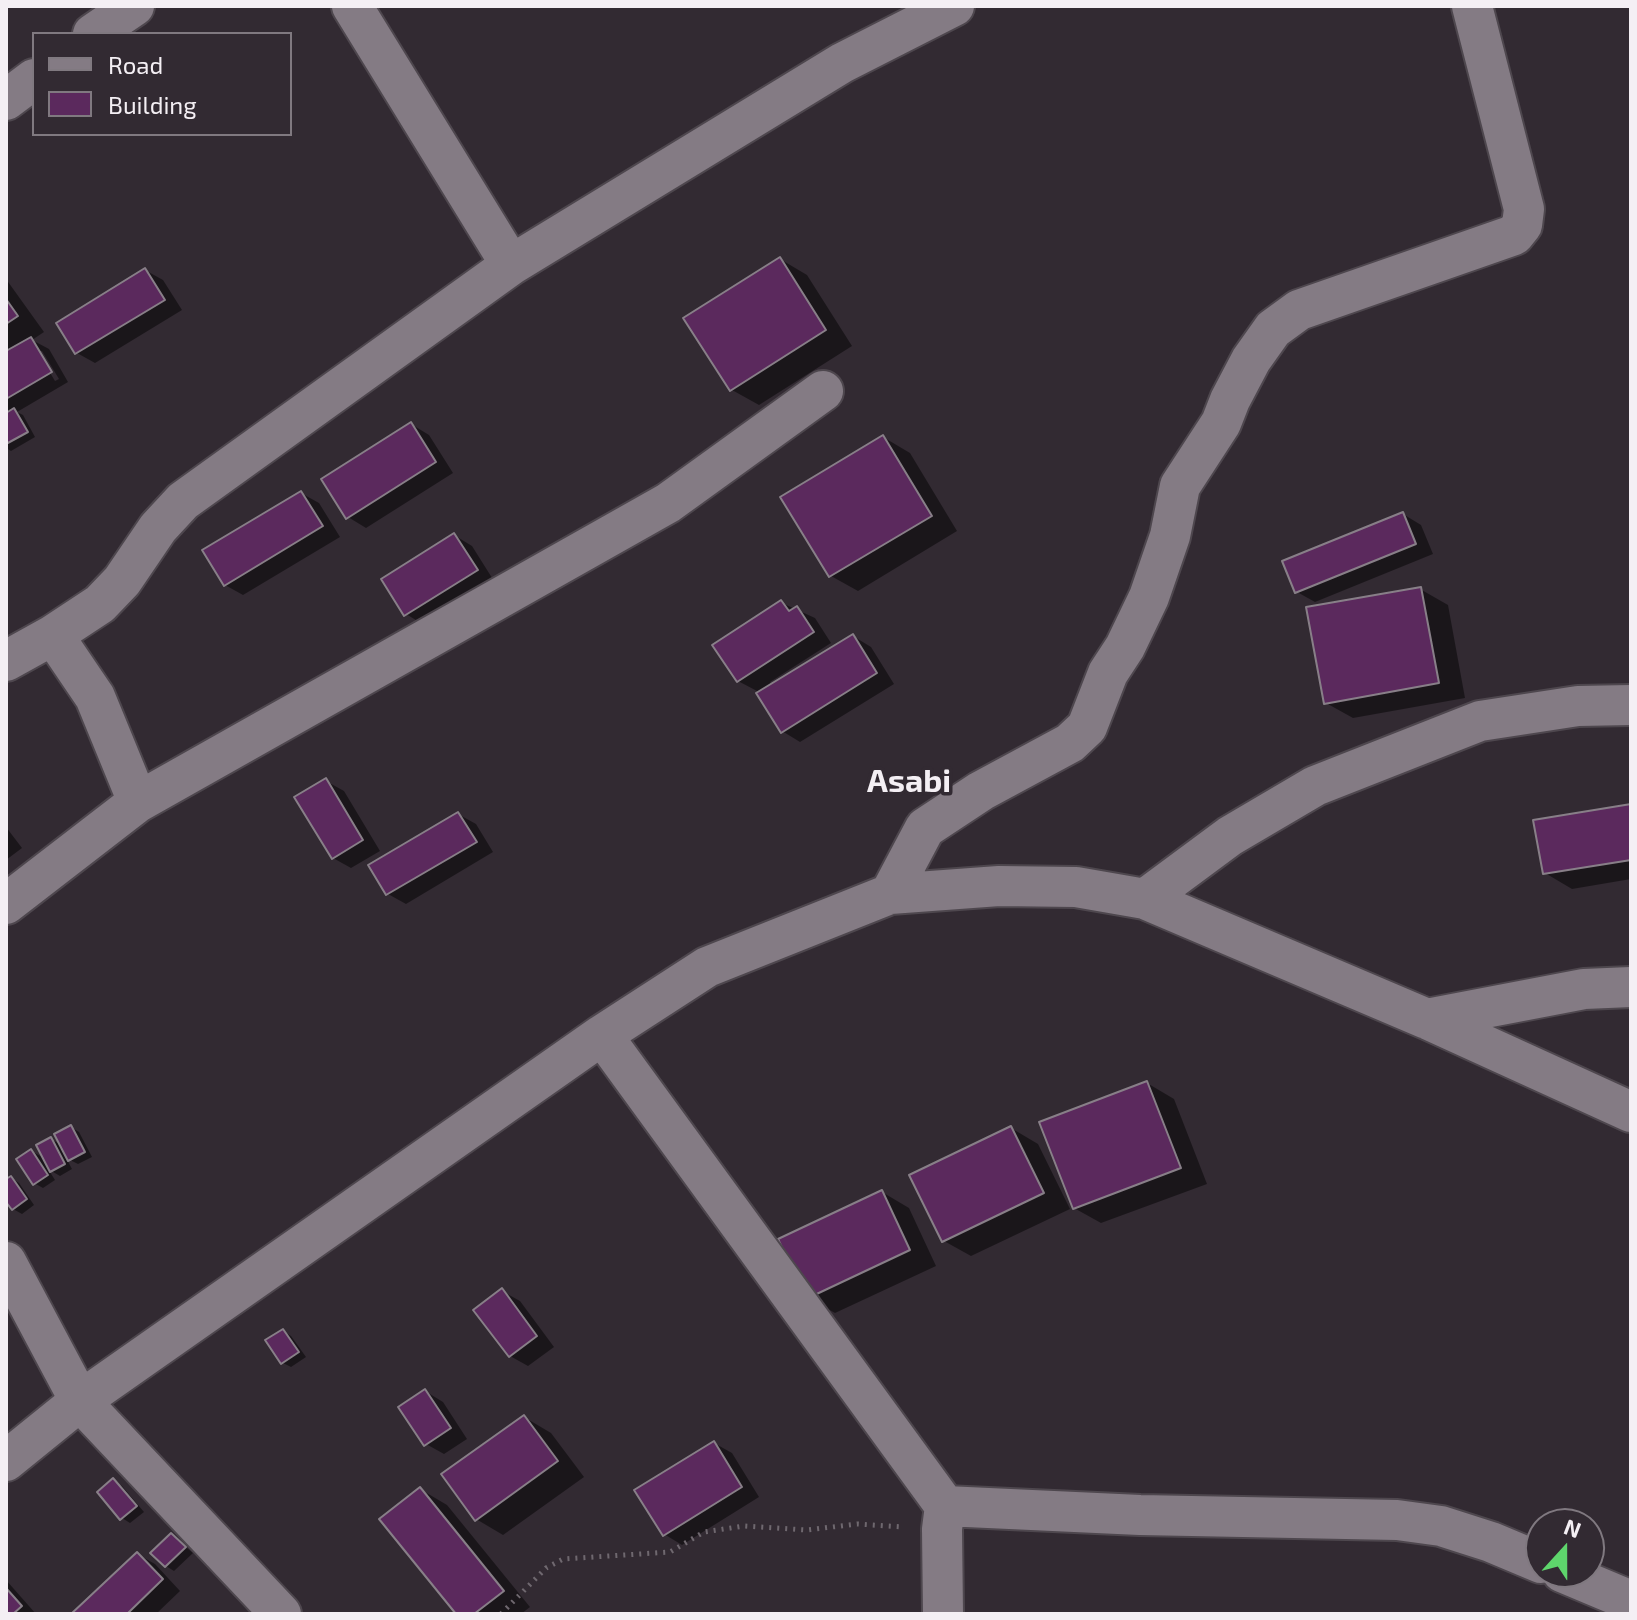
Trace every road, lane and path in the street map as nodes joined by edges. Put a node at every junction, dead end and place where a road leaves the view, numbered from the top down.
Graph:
1 (134, 6) edge
2 (352, 6) edge
3 (954, 6) edge
4 (1472, 6) edge
5 (96, 32) edge
6 (32, 80) edge
7 (6, 100) edge
8 (511, 265) junction
9 (823, 391) dead end
10 (53, 635) junction
11 (6, 661) edge
12 (1631, 705) edge
13 (138, 802) junction
14 (890, 894) junction
15 (1145, 899) junction
16 (6, 904) edge
17 (1631, 987) edge
18 (1427, 1019) junction
19 (602, 1035) junction
20 (1631, 1112) edge
21 (6, 1262) edge
22 (80, 1401) junction
23 (6, 1461) edge
24 (944, 1517) junction
25 (1525, 1556) edge
26 (1600, 1588) edge
27 (1631, 1601) edge
28 (281, 1614) edge
29 (501, 1614) edge
30 (943, 1614) edge

1 - 5 street
2 - 8 street
3 - 8 street
4 - 14 street
6 - 7 street
8 - 10 street
9 - 13 street
10 - 11 street
10 - 13 street
12 - 15 street
13 - 16 street
14 - 15 street
14 - 19 street
15 - 18 street
17 - 18 street
18 - 20 street
19 - 22 street
19 - 24 street
21 - 22 street
22 - 23 street
22 - 28 street
24 - 25 street
24 - 29 path
24 - 30 street
26 - 27 street

